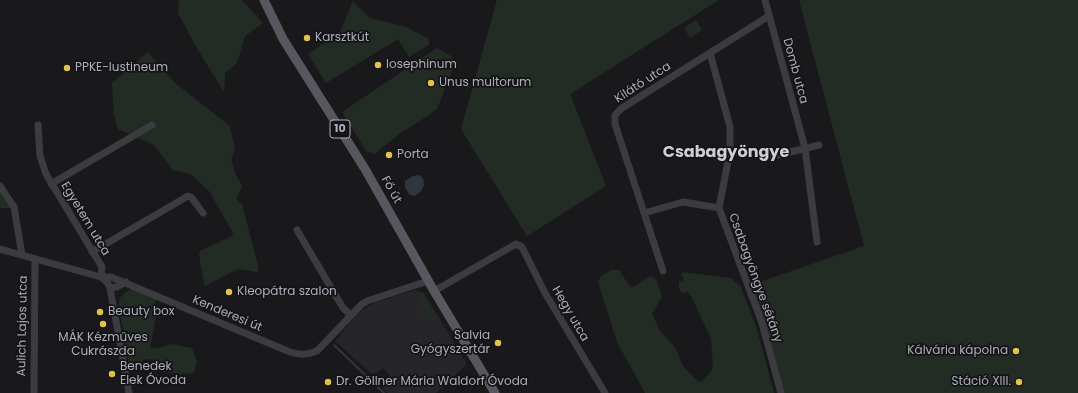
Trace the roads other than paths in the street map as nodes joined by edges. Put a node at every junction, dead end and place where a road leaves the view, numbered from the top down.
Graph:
1 (264, 0) edge
2 (765, 0) edge
3 (769, 16) junction
4 (710, 53) junction
5 (38, 125) dead end
6 (152, 125) dead end
7 (820, 144) dead end
8 (805, 148) junction
9 (730, 151) junction
10 (51, 184) junction
11 (0, 186) edge
12 (719, 208) junction
13 (203, 213) dead end
14 (644, 213) junction
15 (297, 230) dead end
16 (817, 242) dead end
17 (0, 249) edge
18 (92, 252) junction
19 (22, 255) junction
20 (35, 259) junction
21 (663, 270) dead end
22 (101, 277) junction
23 (428, 281) junction
24 (126, 282) junction
25 (110, 288) junction
26 (434, 291) junction
27 (351, 315) junction
28 (34, 393) edge
29 (129, 393) edge
30 (495, 393) edge
31 (605, 393) edge
32 (781, 393) edge

1 - 23 main road, Fő út / 10
2 - 3 street, Domb utca
3 - 4 street, Kilátó utca
3 - 8 street, Domb utca
4 - 9 street, Csabagyöngye sétány
4 - 14 street, Kilátó utca
5 - 10 street, Egyetem utca
6 - 10 street
7 - 8 street
8 - 9 street
8 - 16 street, Domb utca
9 - 12 street, Csabagyöngye sétány
10 - 18 street, Egyetem utca
11 - 19 street
12 - 14 street
12 - 32 street, Csabagyöngye sétány
13 - 18 street
14 - 21 street, Kilátó utca
15 - 27 street
17 - 19 street, Kenderesi út
18 - 22 street, Egyetem utca
19 - 20 street, Kenderesi út
20 - 22 street, Kenderesi út
20 - 28 street, Aulich Lajos utca
22 - 24 street, Kenderesi út
22 - 25 street, Egyetem utca
23 - 26 main road, Fő út / 10
23 - 27 street, Kenderesi út
24 - 25 street
24 - 27 street, Kenderesi út
25 - 29 street, Egyetem utca
26 - 30 main road, Fő út / 10
26 - 31 street, Hegy utca

